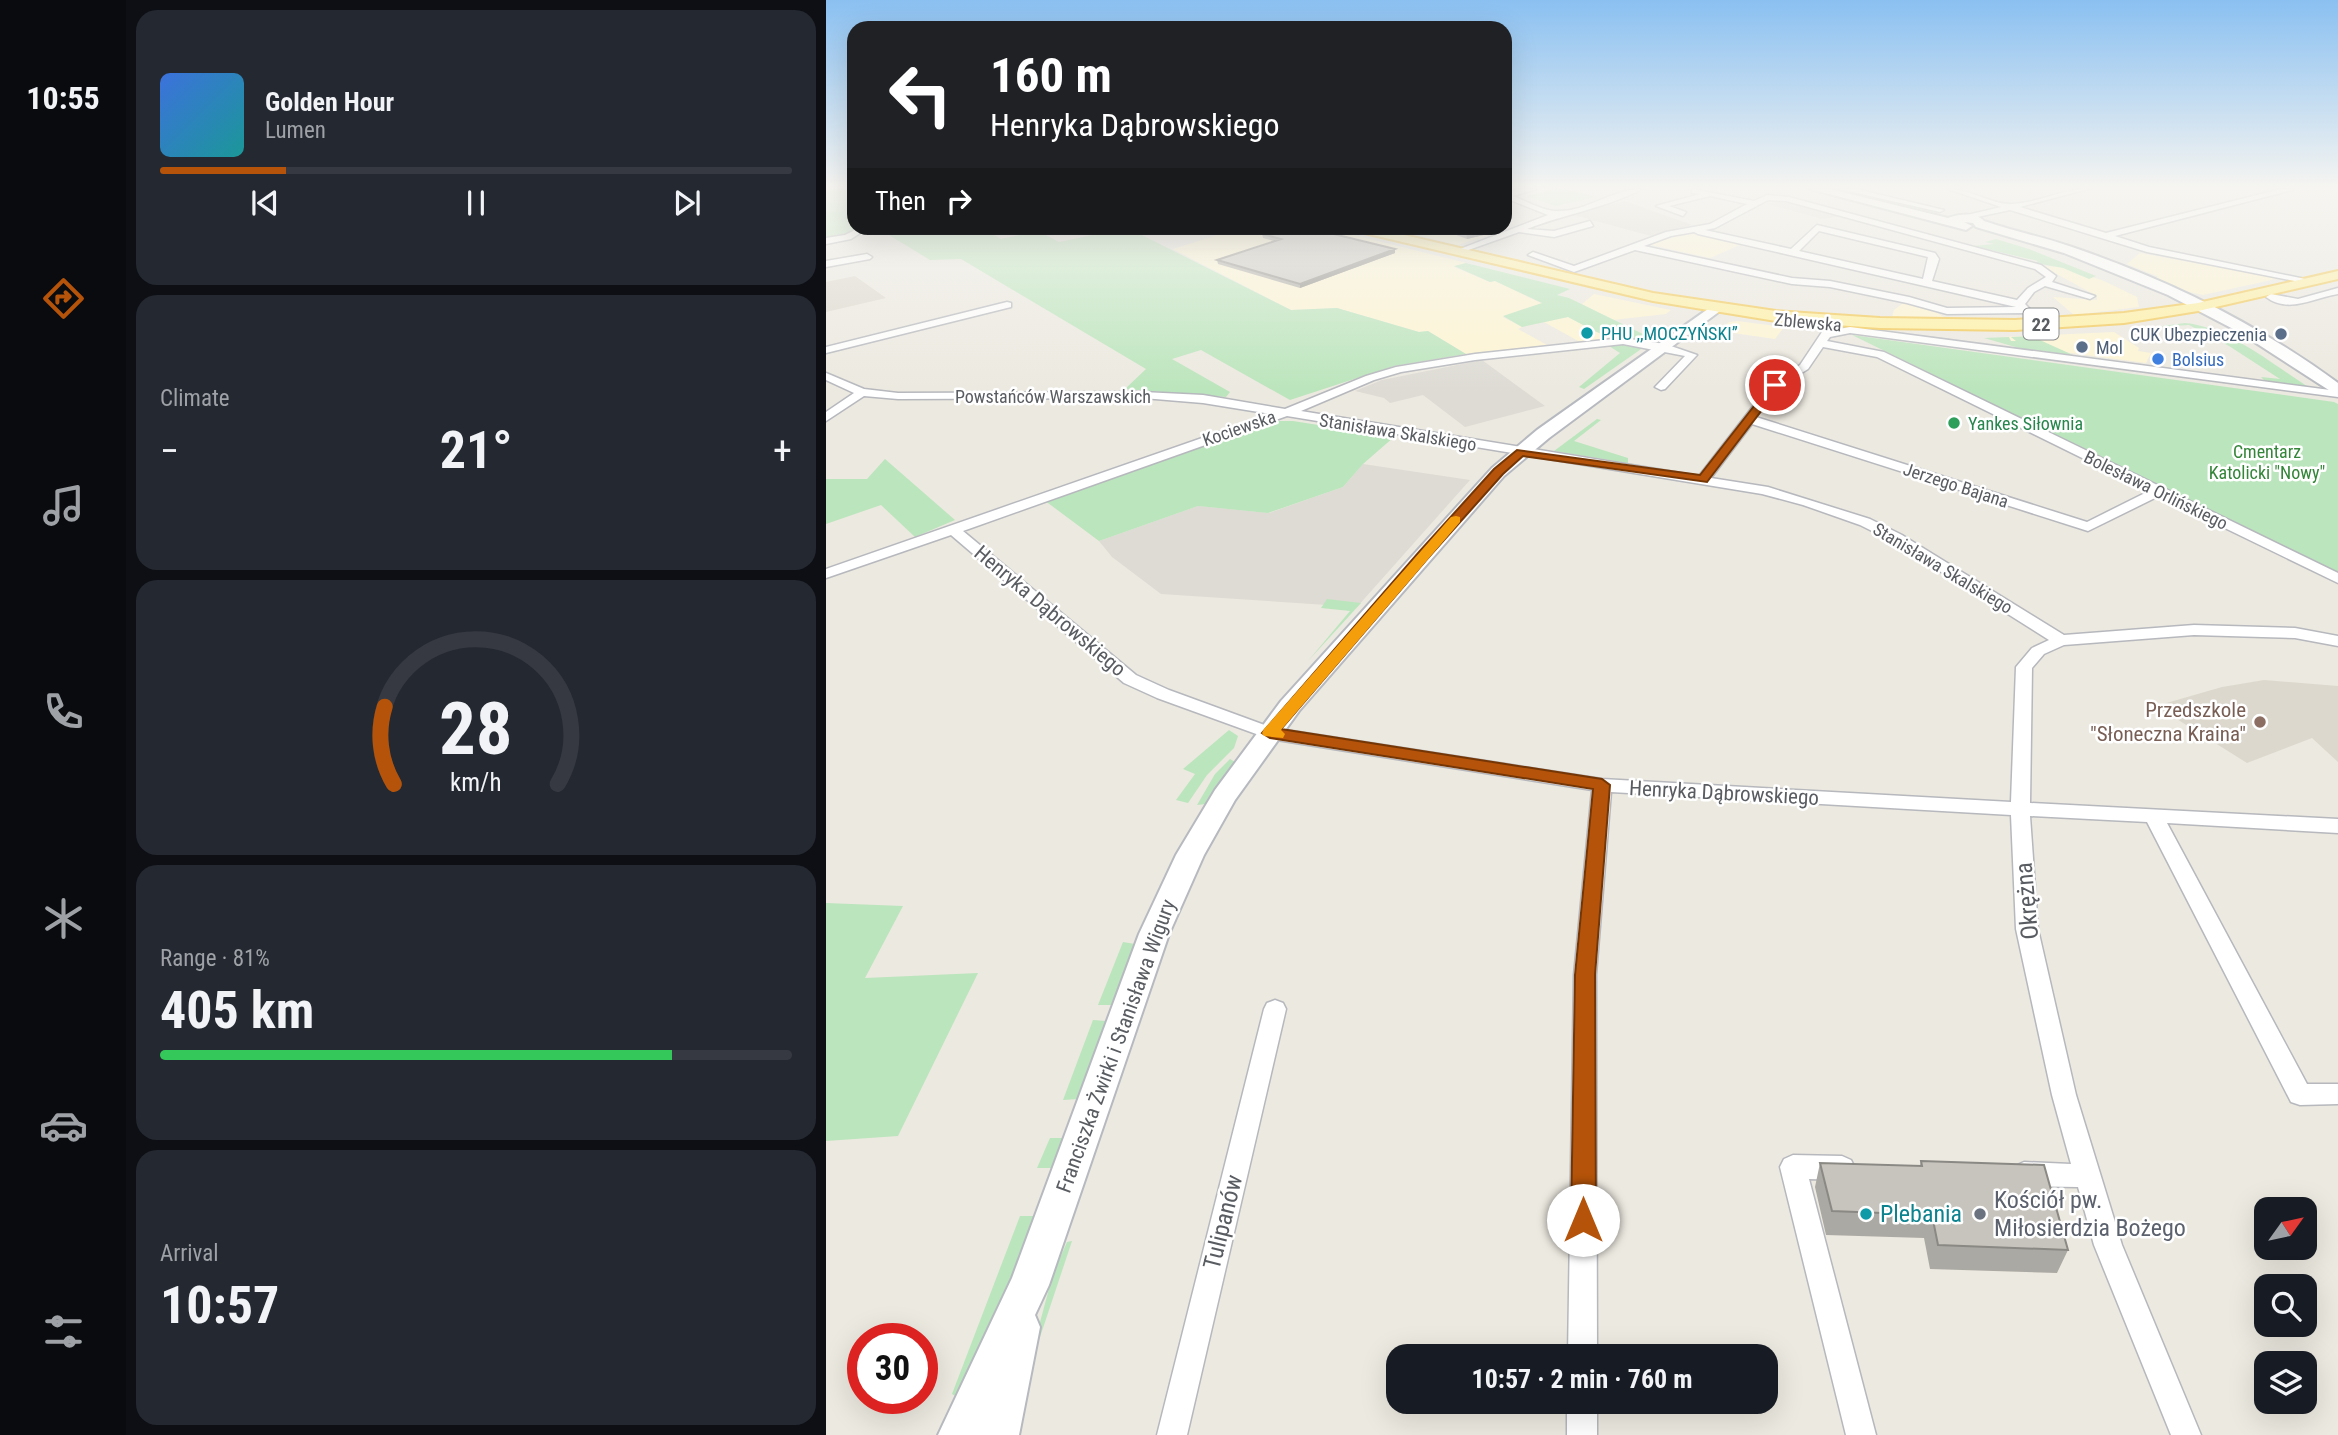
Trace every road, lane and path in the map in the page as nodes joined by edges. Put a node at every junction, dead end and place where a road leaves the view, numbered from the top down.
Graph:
1 (1473, 256) edge
2 (1483, 256) edge
3 (1533, 256) dead end
4 (1610, 256) edge
5 (1676, 256) edge
6 (1872, 256) edge
7 (1932, 256) edge
8 (2002, 256) edge
9 (2082, 256) edge
10 (2179, 256) edge
11 (867, 257) dead end
12 (826, 264) edge
13 (2338, 275) edge
14 (2311, 281) junction
15 (1927, 282) junction
16 (2338, 282) edge
17 (2045, 283) junction
18 (2338, 291) edge
19 (2090, 296) dead end
20 (2271, 297) junction
21 (1007, 305) dead end
22 (2022, 307) junction
23 (1713, 309) junction
24 (2194, 311) junction
25 (2040, 324) junction
26 (1819, 343) junction
27 (1665, 347) junction
28 (826, 350) edge
29 (826, 376) edge
30 (1661, 387) dead end
31 (862, 392) junction
32 (2338, 393) edge
33 (1282, 414) junction
34 (826, 417) edge
35 (1749, 419) junction
36 (1521, 452) junction
37 (1703, 479) junction
38 (2158, 492) junction
39 (952, 528) junction
40 (826, 574) edge
41 (2338, 579) edge
42 (2061, 640) junction
43 (2338, 641) edge
44 (1270, 733) junction
45 (1602, 785) junction
46 (2020, 809) junction
47 (2153, 816) junction
48 (2338, 826) edge
49 (1275, 1009) dead end
50 (2338, 1094) edge
51 (1862, 1169) edge
52 (2001, 1173) edge
53 (2087, 1175) junction
54 (1029, 1286) junction
55 (1583, 1344) edge
56 (1582, 1414) edge
57 (959, 1435) edge
58 (998, 1435) edge
59 (1172, 1435) edge
60 (1582, 1435) edge
61 (1861, 1435) edge
62 (2186, 1435) edge

1 - 23 main road, Zblewska / 22
2 - 23 main road, Zblewska / 22
3 - 4 street
5 - 22 street
6 - 15 street
7 - 15 street
8 - 17 street
9 - 24 main road
10 - 14 street
11 - 12 street
13 - 14 main road, 22
14 - 24 main road, 22
15 - 22 street
16 - 20 main road, 22
17 - 19 street
17 - 22 street
18 - 20 street
20 - 24 main road, 22
21 - 28 street
22 - 25 street
23 - 24 main road, Zblewska / 22
23 - 25 main road, Zblewska / 22
23 - 27 main road, Franciszka Żwirki i Stanisława Wigury
24 - 25 main road, Zblewska / 22
24 - 32 main road
26 - 32 street
26 - 35 street
26 - 38 street, Bolesława Orlińskiego
27 - 30 street
27 - 33 street, Kociewska
27 - 36 main road, Franciszka Żwirki i Stanisława Wigury
29 - 31 street, Powstańców Warszawskich
31 - 33 street, Powstańców Warszawskich
31 - 34 street
33 - 36 street, Stanisława Skalskiego
33 - 39 street, Kociewska
35 - 37 street
35 - 38 street, Jerzego Bajana
36 - 37 street, Stanisława Skalskiego
36 - 44 main road, Franciszka Żwirki i Stanisława Wigury
37 - 42 street, Stanisława Skalskiego
38 - 41 street, Bolesława Orlińskiego
39 - 40 street, Kociewska
39 - 44 street, Henryka Dąbrowskiego
42 - 43 street, Okrężna
42 - 46 street, Okrężna
44 - 45 street, Henryka Dąbrowskiego
44 - 54 main road, Franciszka Żwirki i Stanisława Wigury
45 - 46 street, Henryka Dąbrowskiego
45 - 55 street
46 - 47 street, Henryka Dąbrowskiego
46 - 53 street, Okrężna
47 - 48 street, Henryka Dąbrowskiego
47 - 50 street
49 - 59 street, Tulipanów
51 - 61 street
52 - 53 street
53 - 62 street, Okrężna
54 - 57 main road, Franciszka Żwirki i Stanisława Wigury
54 - 58 main road, Franciszka Żwirki i Stanisława Wigury
56 - 60 street

